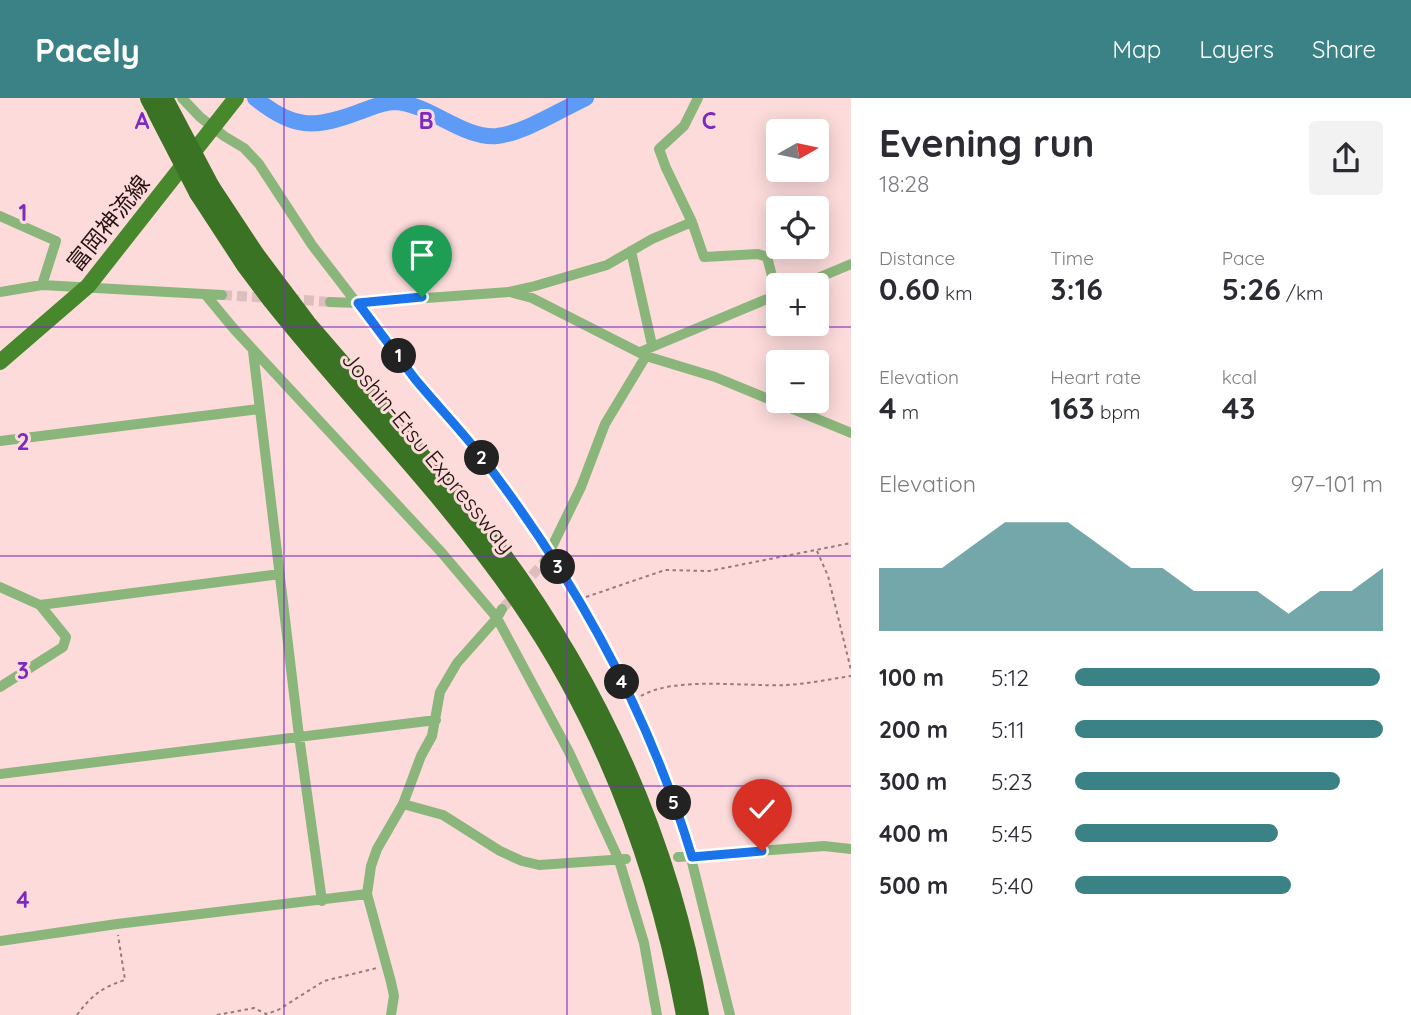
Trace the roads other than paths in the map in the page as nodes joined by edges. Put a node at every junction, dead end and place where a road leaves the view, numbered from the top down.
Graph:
1 (149, 98) edge
2 (164, 98) edge
3 (182, 98) edge
4 (236, 98) edge
5 (698, 98) edge
6 (216, 125) junction
7 (204, 190) junction
8 (0, 216) edge
9 (692, 222) junction
10 (631, 251) junction
11 (851, 264) edge
12 (772, 273) edge
13 (829, 273) edge
14 (42, 285) junction
15 (88, 286) junction
16 (0, 292) edge
17 (509, 292) junction
18 (205, 294) junction
19 (222, 295) tunnel mouth
20 (766, 300) edge
21 (330, 302) tunnel mouth
22 (358, 303) junction
23 (652, 345) junction
24 (253, 351) junction
25 (643, 354) junction
26 (0, 362) edge
27 (259, 409) junction
28 (851, 433) edge
29 (0, 441) edge
30 (547, 557) junction
31 (280, 574) junction
32 (0, 587) edge
33 (40, 605) junction
34 (499, 614) junction
35 (1, 686) edge
36 (436, 720) junction
37 (299, 736) junction
38 (0, 774) edge
39 (403, 804) junction
40 (851, 849) edge
41 (678, 857) dead end
42 (692, 857) junction
43 (623, 860) junction
44 (367, 894) junction
45 (322, 901) junction
46 (0, 941) edge
47 (391, 1015) edge
48 (657, 1015) edge
49 (685, 1015) edge
50 (699, 1015) edge
51 (730, 1015) edge

1 - 7 highway, Joshin-Etsu Expressway, bridge
2 - 7 highway, Joshin-Etsu Expressway, bridge
3 - 6 street
4 - 6 main road, 富岡神流線
5 - 9 street
6 - 15 main road, 富岡神流線
6 - 22 street
7 - 49 highway, Joshin-Etsu Expressway
7 - 50 highway, Joshin-Etsu Expressway
8 - 14 street
9 - 10 street
9 - 12 street
10 - 17 street
10 - 23 street
11 - 13 street
14 - 15 street
14 - 16 street
15 - 18 street
15 - 26 main road, 富岡神流線
17 - 22 street
17 - 25 street
18 - 19 street
18 - 24 street
20 - 23 street
21 - 22 street
22 - 30 street
23 - 25 street
24 - 27 street
24 - 34 street
25 - 28 street
25 - 30 street
27 - 29 street
27 - 31 street
30 - 42 street
31 - 33 street
31 - 37 street
32 - 33 street
33 - 35 street
34 - 36 street
34 - 43 street
36 - 37 street
36 - 39 street
37 - 38 street
37 - 45 street
39 - 43 street
39 - 44 street
40 - 42 street
41 - 42 street
42 - 51 street
43 - 48 street
44 - 45 street
44 - 47 street
45 - 46 street

